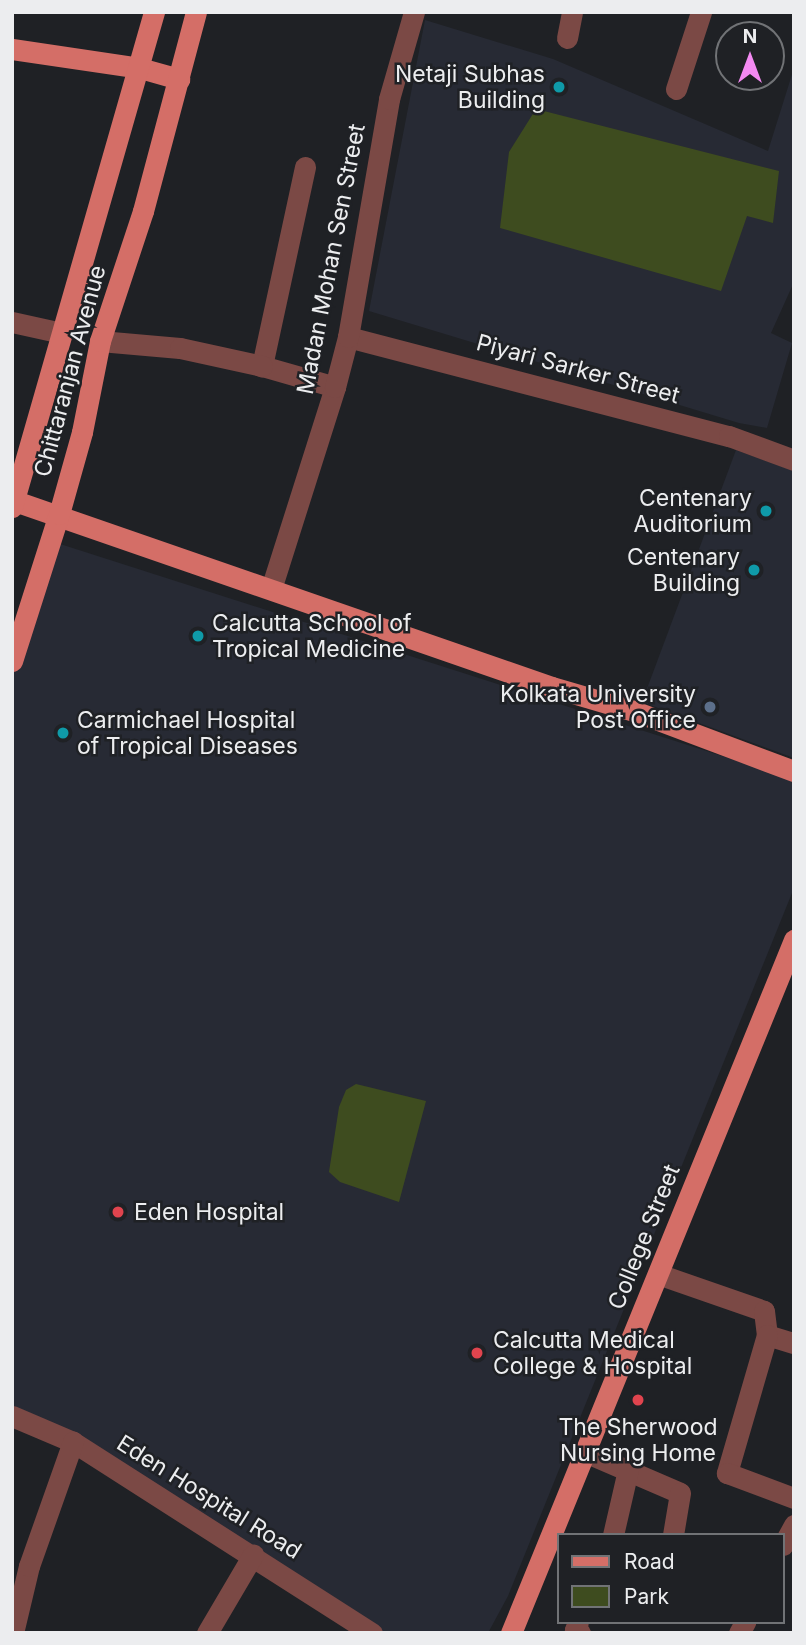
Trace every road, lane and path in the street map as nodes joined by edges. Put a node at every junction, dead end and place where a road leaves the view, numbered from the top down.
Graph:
1 (154, 12) edge
2 (196, 12) edge
3 (414, 12) edge
4 (572, 12) edge
5 (701, 12) edge
6 (567, 38) dead end
7 (12, 49) edge
8 (140, 68) junction
9 (179, 79) junction
10 (676, 89) dead end
11 (305, 167) dead end
12 (12, 322) edge
13 (62, 333) junction
14 (348, 337) junction
15 (100, 341) junction
16 (262, 366) junction
17 (335, 387) junction
18 (794, 460) edge
19 (13, 502) edge
20 (59, 514) junction
21 (271, 589) junction
22 (12, 661) edge
23 (794, 771) edge
24 (794, 940) edge
25 (657, 1274) junction
26 (767, 1335) junction
27 (794, 1343) edge
28 (12, 1416) edge
29 (73, 1442) junction
30 (585, 1452) junction
31 (628, 1470) junction
32 (794, 1498) edge
33 (794, 1525) edge
34 (613, 1533) edge
35 (673, 1533) edge
36 (785, 1541) edge
37 (253, 1555) junction
38 (13, 1633) edge
39 (207, 1633) edge
40 (372, 1633) edge
41 (511, 1633) edge

1 - 8 main road
2 - 9 main road, Chittaranjan Avenue
3 - 14 street, Madan Mohan Sen Street
4 - 6 street
5 - 10 street
7 - 8 main road
8 - 9 main road
8 - 13 main road
9 - 15 main road, Chittaranjan Avenue
11 - 16 street
12 - 13 street
13 - 19 main road
14 - 17 street, Madan Mohan Sen Street
14 - 18 street, Piyari Sarker Street
15 - 16 street
15 - 20 main road, Chittaranjan Avenue
16 - 17 street
17 - 21 street, Madan Mohan Sen Street
19 - 20 main road
20 - 21 main road
20 - 22 main road, Chittaranjan Avenue
21 - 23 main road
24 - 25 main road, College Street
25 - 26 street
25 - 30 main road, College Street
26 - 27 street
26 - 32 street
28 - 29 street, Eden Hospital Road
29 - 37 street, Eden Hospital Road
29 - 38 street
30 - 31 street
30 - 41 main road, College Street
31 - 34 street
31 - 35 street
33 - 36 street
37 - 39 street
37 - 40 street, Eden Hospital Road

